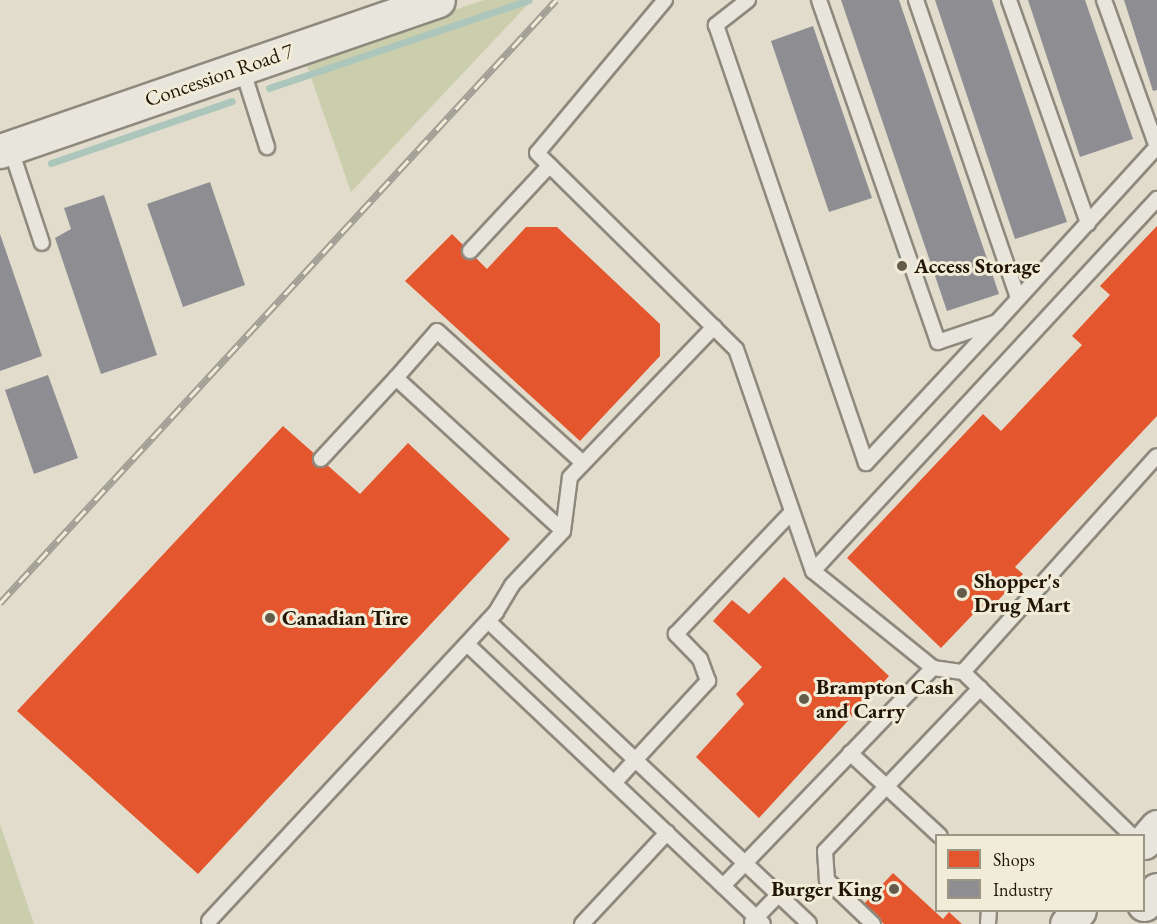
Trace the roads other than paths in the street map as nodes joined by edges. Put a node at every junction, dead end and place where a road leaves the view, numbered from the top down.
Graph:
1 (438, 0) edge
2 (665, 0) edge
3 (748, 0) edge
4 (819, 0) edge
5 (916, 0) edge
6 (1009, 0) edge
7 (1104, 0) edge
8 (242, 68) junction
9 (267, 147) dead end
10 (1157, 147) edge
11 (5, 149) edge
12 (550, 165) junction
13 (1157, 200) edge
14 (1088, 223) junction
15 (42, 243) dead end
16 (470, 251) dead end
17 (1018, 298) junction
18 (997, 322) junction
19 (714, 327) junction
20 (396, 378) junction
21 (1157, 456) edge
22 (321, 459) dead end
23 (584, 464) junction
24 (792, 513) junction
25 (563, 531) junction
26 (813, 571) junction
27 (488, 621) junction
28 (467, 644) junction
29 (933, 668) junction
30 (963, 672) junction
31 (980, 688) junction
32 (850, 753) junction
33 (635, 760) junction
34 (614, 783) junction
35 (886, 786) junction
36 (1157, 827) edge
37 (667, 833) junction
38 (938, 834) edge
39 (1130, 834) edge
40 (1145, 840) edge
41 (745, 863) junction
42 (723, 886) junction
43 (1157, 890) edge
44 (778, 895) junction
45 (1145, 902) edge
46 (1077, 912) edge
47 (1136, 912) edge
48 (209, 921) dead end
49 (757, 922) edge
50 (582, 924) edge
51 (809, 924) edge
52 (873, 924) edge
53 (1067, 924) edge
54 (1125, 924) edge

1 - 8 street, Concession Road 7
2 - 12 lane
3 - 18 lane
4 - 18 lane
5 - 17 lane
6 - 14 lane
7 - 10 lane
8 - 9 lane
8 - 11 street, Concession Road 7
10 - 14 lane
11 - 15 lane
12 - 16 lane
12 - 19 lane
13 - 26 lane
14 - 17 lane
17 - 18 lane
19 - 23 lane
19 - 24 lane
20 - 22 lane
20 - 23 lane
20 - 25 lane
21 - 30 lane
23 - 25 lane
24 - 26 lane
24 - 33 lane
25 - 27 lane
26 - 29 lane
27 - 28 lane
27 - 33 lane
28 - 34 lane
28 - 48 lane
29 - 30 lane
29 - 32 lane
30 - 31 lane
31 - 35 lane
31 - 39 lane
32 - 35 lane
32 - 41 lane
33 - 34 lane
33 - 41 lane
34 - 37 lane
35 - 38 lane
35 - 52 lane
36 - 40 street
37 - 42 lane
37 - 50 lane
41 - 42 lane
41 - 44 lane
42 - 49 lane
43 - 45 street
44 - 49 lane
44 - 51 lane
46 - 53 street
47 - 54 street

